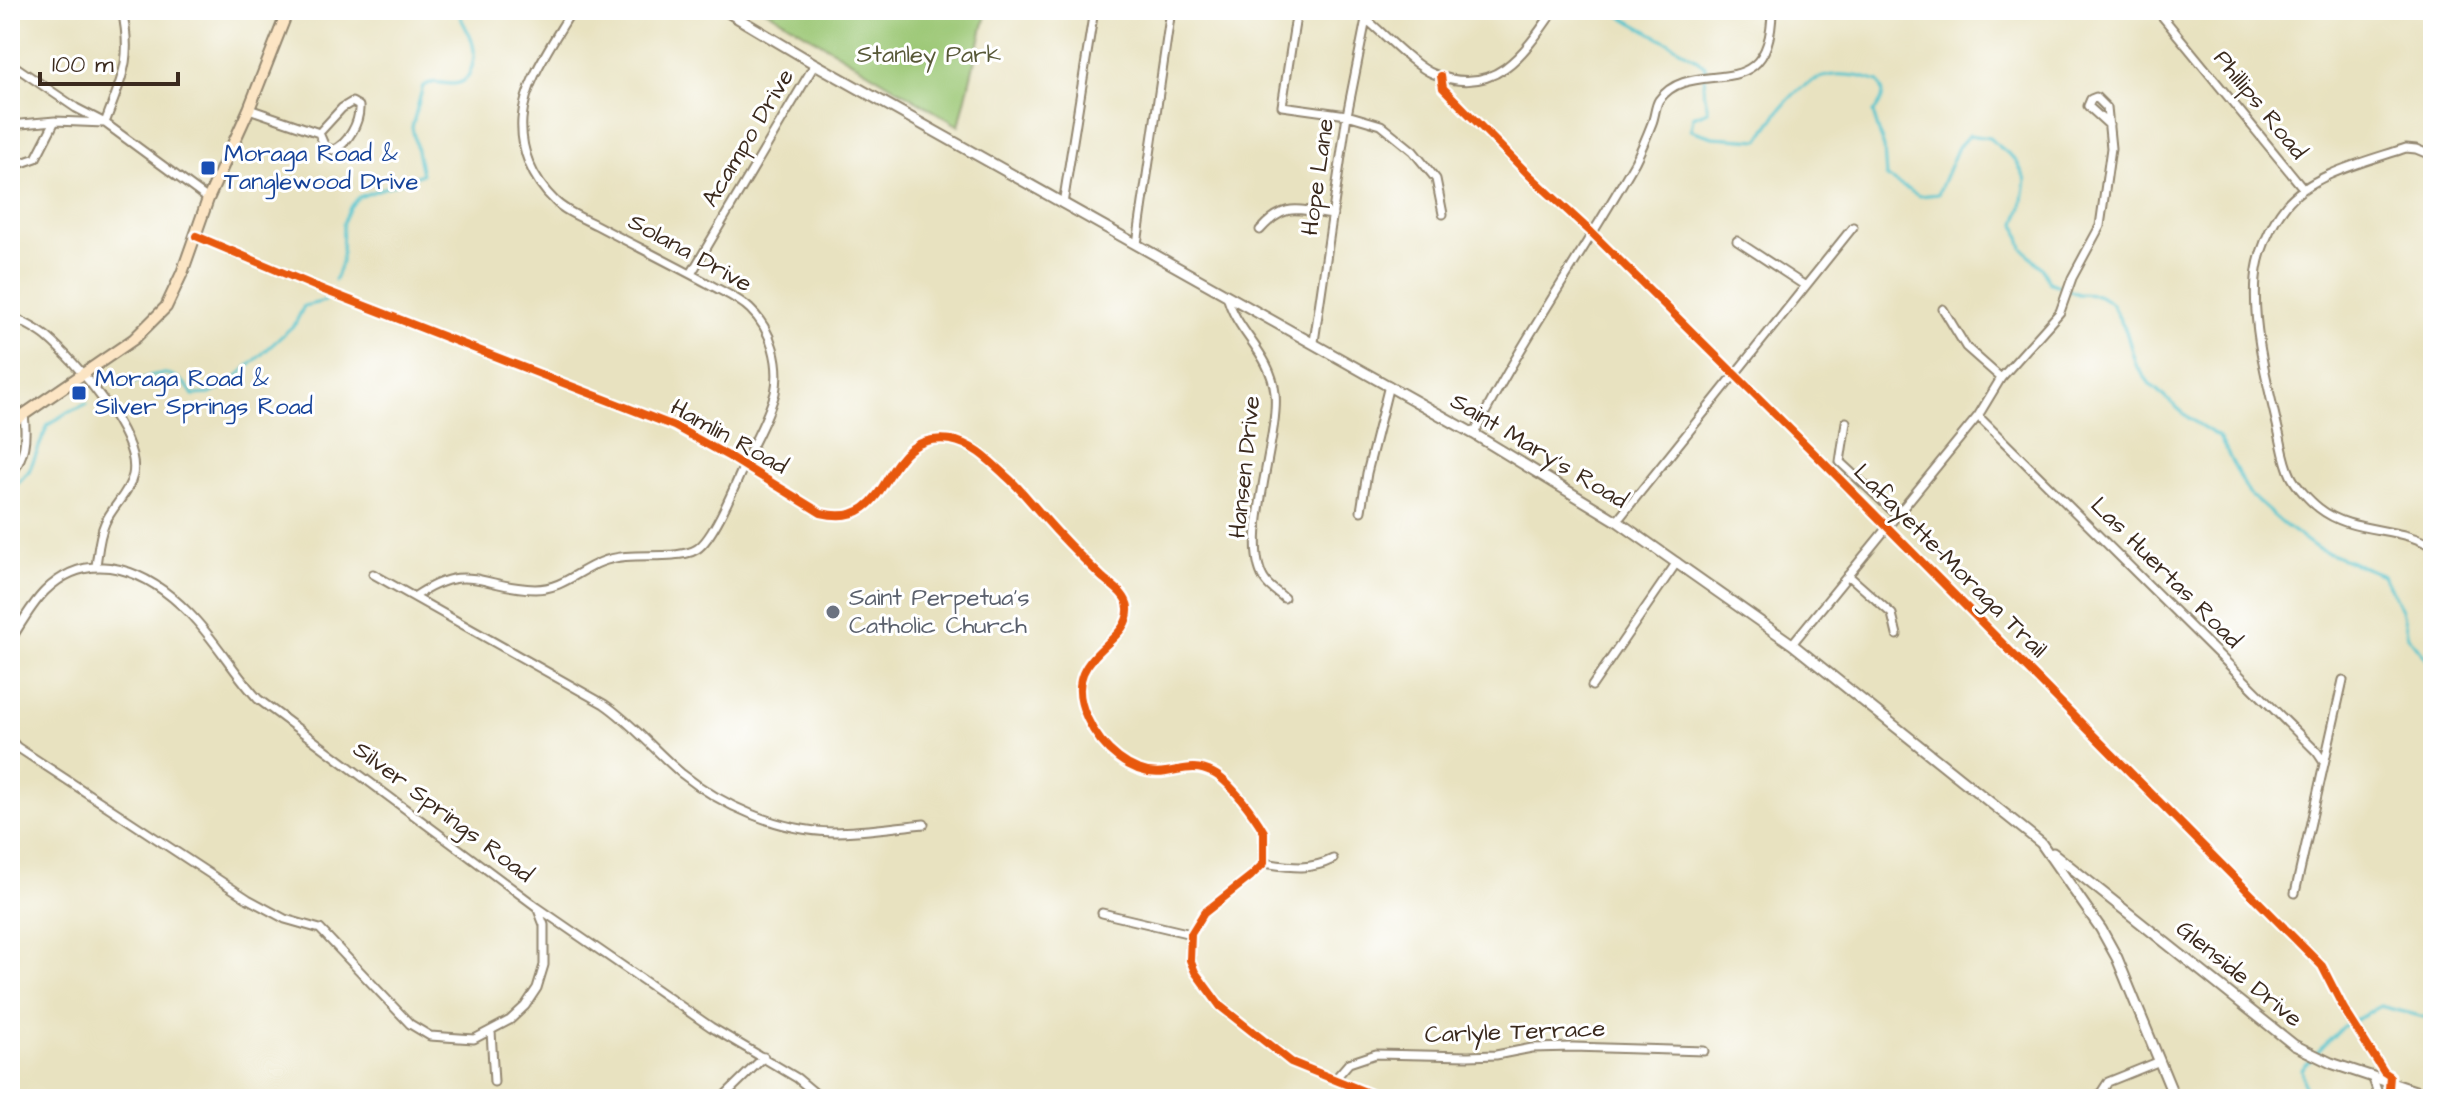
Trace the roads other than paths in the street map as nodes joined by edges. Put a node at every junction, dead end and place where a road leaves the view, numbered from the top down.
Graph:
1 (122, 10) edge
2 (288, 10) edge
3 (572, 10) edge
4 (724, 10) edge
5 (1094, 10) edge
6 (1171, 10) edge
7 (1297, 10) edge
8 (1554, 10) edge
9 (1772, 10) edge
10 (2157, 10) edge
11 (10, 63) edge
12 (815, 64) junction
13 (249, 109) junction
14 (1347, 115) junction
15 (55, 121) junction
16 (105, 123) junction
17 (10, 125) edge
18 (2109, 125) dead end
19 (319, 133) junction
20 (2433, 156) edge
21 (10, 162) edge
22 (2303, 188) junction
23 (208, 199) junction
24 (1063, 204) junction
25 (1443, 214) dead end
26 (1333, 215) junction
27 (1853, 227) dead end
28 (1260, 230) dead end
29 (196, 236) junction
30 (1737, 241) dead end
31 (1137, 244) junction
32 (691, 274) junction
33 (1804, 285) junction
34 (1227, 295) junction
35 (1943, 309) dead end
36 (10, 316) edge
37 (1314, 342) junction
38 (84, 375) junction
39 (2001, 378) junction
40 (1389, 385) junction
41 (24, 414) junction
42 (1978, 416) junction
43 (1846, 422) dead end
44 (10, 424) edge
45 (1474, 434) junction
46 (743, 465) junction
47 (10, 477) edge
48 (1361, 511) dead end
49 (1896, 514) junction
50 (1617, 521) junction
51 (2433, 547) edge
52 (1677, 562) junction
53 (96, 566) junction
54 (373, 574) dead end
55 (1848, 575) junction
56 (414, 597) junction
57 (1284, 598) dead end
58 (1897, 635) dead end
59 (10, 641) edge
60 (1792, 644) junction
61 (2343, 680) dead end
62 (1592, 686) dead end
63 (10, 739) edge
64 (2323, 761) junction
65 (924, 824) dead end
66 (2041, 843) junction
67 (1333, 859) dead end
68 (1264, 863) junction
69 (2295, 893) dead end
70 (537, 907) junction
71 (1102, 913) dead end
72 (1191, 934) junction
73 (491, 1031) junction
74 (1704, 1051) dead end
75 (764, 1057) junction
76 (2160, 1061) junction
77 (2372, 1076) junction
78 (1336, 1078) junction
79 (494, 1082) dead end
80 (2433, 1097) edge
81 (721, 1099) edge
82 (822, 1099) edge
83 (1383, 1099) edge
84 (2097, 1099) edge
85 (2175, 1099) edge
86 (2380, 1099) edge

1 - 16 street
2 - 13 main road
3 - 32 street, Solana Drive
4 - 12 street, Saint Mary's Road
5 - 24 street
6 - 31 street
7 - 14 street
8 - 14 street, Hope Lane
9 - 45 street
10 - 22 street, Phillips Road
11 - 16 street
12 - 24 street, Saint Mary's Road
12 - 32 street, Acampo Drive
13 - 19 street
13 - 23 main road
14 - 25 street
14 - 26 street, Hope Lane
15 - 16 street
15 - 17 street
15 - 21 street
16 - 23 street
18 - 39 street
19 - 19 street
20 - 22 street
22 - 51 street
23 - 29 main road
24 - 31 street, Saint Mary's Road
26 - 28 street
26 - 37 street, Hope Lane
27 - 33 street
29 - 38 main road
29 - 46 street, Hamlin Road
30 - 33 street
31 - 34 street, Saint Mary's Road
32 - 46 street, Solana Drive
33 - 50 street
34 - 37 street, Saint Mary's Road
34 - 57 street, Hansen Drive
35 - 39 street
36 - 38 street
37 - 40 street, Saint Mary's Road
38 - 41 main road
38 - 53 street
39 - 42 street
40 - 45 street, Saint Mary's Road
40 - 48 street
41 - 44 main road
41 - 47 street
42 - 49 street
42 - 64 street, Las Huertas Road
43 - 49 street
45 - 50 street, Saint Mary's Road
46 - 56 street, Solana Drive
46 - 68 street, Hamlin Road
49 - 55 street
50 - 52 street, Saint Mary's Road
52 - 60 street, Saint Mary's Road
52 - 62 street
53 - 59 street
53 - 70 street, Silver Springs Road
54 - 56 street
55 - 58 street
55 - 60 street
56 - 65 street
60 - 66 street, Saint Mary's Road
61 - 64 street
63 - 73 street
64 - 69 street
66 - 76 street, Saint Mary's Road
66 - 77 street, Glenside Drive
67 - 68 street
68 - 72 street
70 - 73 street
70 - 75 street, Silver Springs Road
71 - 72 street
72 - 78 street
73 - 79 street
74 - 78 street, Carlyle Terrace
75 - 81 street
75 - 82 street, Silver Springs Road
76 - 84 street
76 - 85 street, Saint Mary's Road
77 - 80 street, Glenside Drive
77 - 86 street
78 - 83 street

